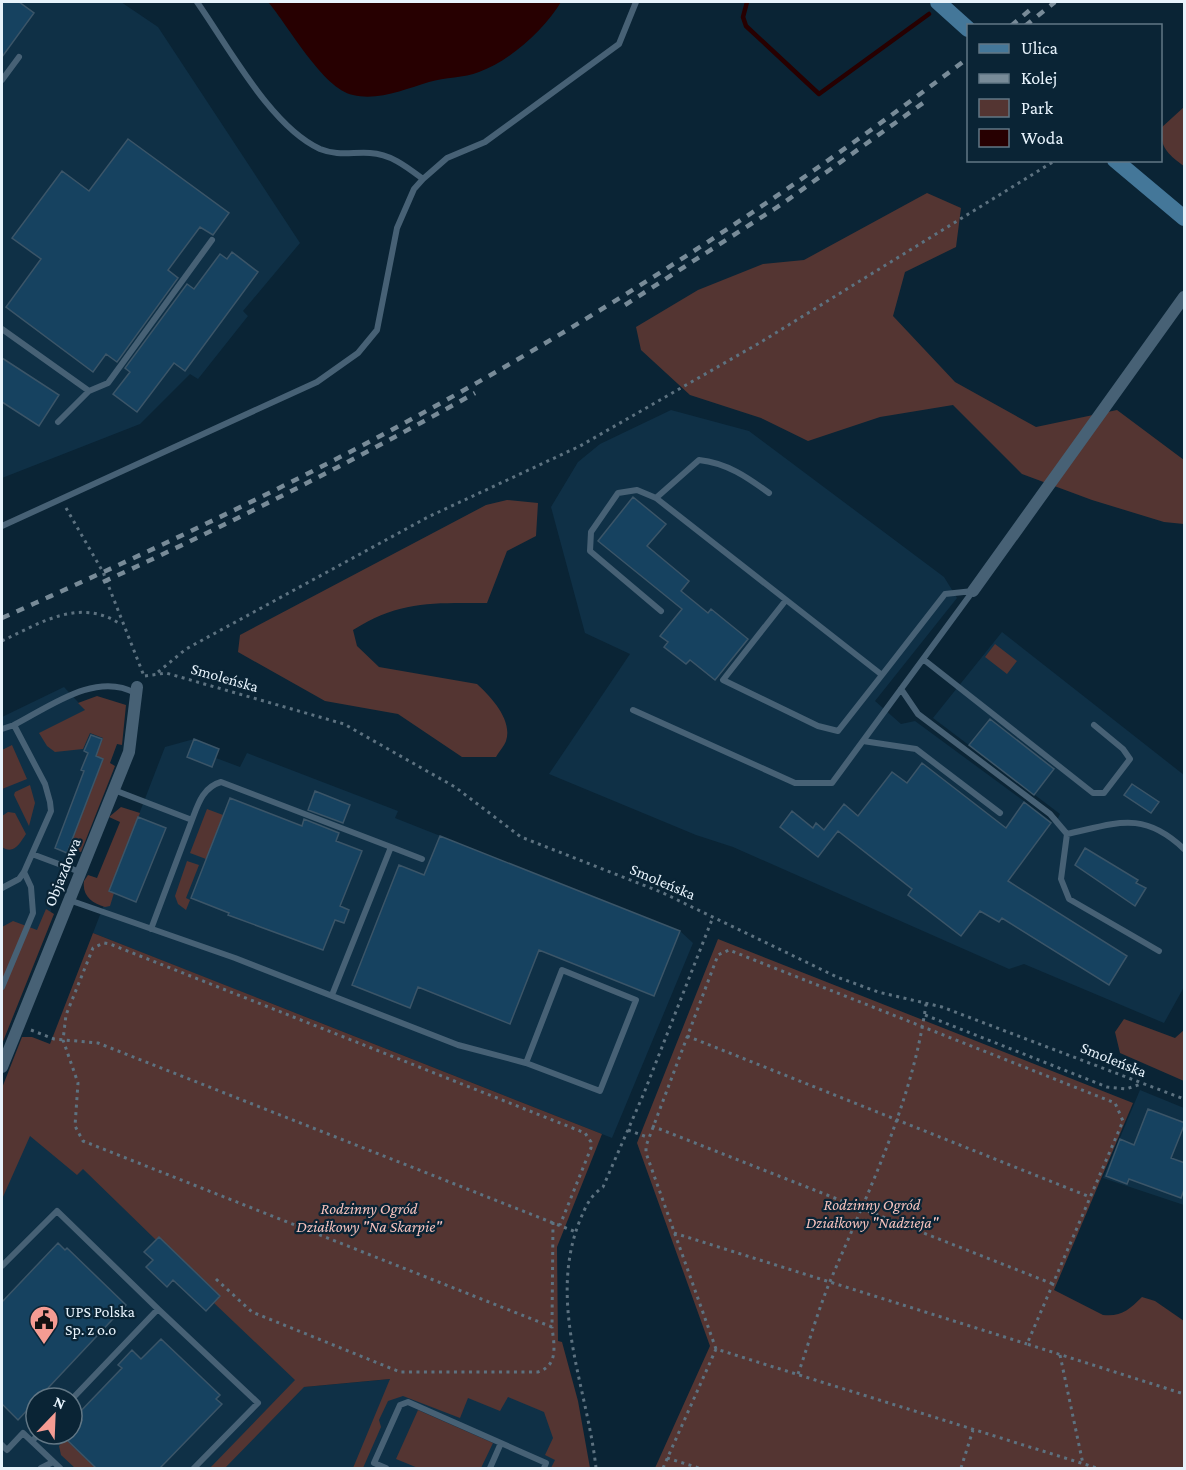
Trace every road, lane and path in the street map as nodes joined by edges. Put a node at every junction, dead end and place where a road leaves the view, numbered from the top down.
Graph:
1 (197, 2) edge
2 (636, 2) edge
3 (938, 2) edge
4 (967, 27) edge
5 (19, 57) dead end
6 (2, 80) edge
7 (1053, 162) edge
8 (1117, 162) edge
9 (423, 179) junction
10 (1185, 218) edge
11 (212, 240) dead end
12 (1185, 297) edge
13 (2, 329) edge
14 (88, 391) junction
15 (58, 422) dead end
16 (769, 493) dead end
17 (656, 498) junction
18 (60, 499) junction
19 (2, 526) edge
20 (973, 591) junction
21 (786, 600) junction
22 (661, 611) dead end
23 (122, 625) junction
24 (2, 641) edge
25 (923, 659) junction
26 (157, 673) junction
27 (882, 675) junction
28 (139, 686) junction
29 (901, 689) junction
30 (633, 710) dead end
31 (14, 725) junction
32 (1094, 725) dead end
33 (2, 729) edge
34 (863, 741) junction
35 (114, 789) junction
36 (1000, 813) dead end
37 (192, 820) junction
38 (1067, 834) junction
39 (391, 847) junction
40 (1185, 849) edge
41 (32, 854) junction
42 (422, 859) dead end
43 (24, 872) junction
44 (80, 872) junction
45 (2, 888) edge
46 (68, 899) junction
47 (713, 917) junction
48 (151, 929) junction
49 (1159, 951) dead end
50 (2, 987) edge
51 (332, 995) junction
52 (926, 1004) junction
53 (925, 1015) junction
54 (18, 1025) junction
55 (923, 1027) junction
56 (687, 1036) junction
57 (63, 1040) junction
58 (526, 1062) junction
59 (2, 1067) edge
60 (1143, 1083) junction
61 (1185, 1099) edge
62 (897, 1120) junction
63 (652, 1126) junction
64 (628, 1130) junction
65 (647, 1137) junction
66 (1090, 1197) junction
67 (862, 1209) junction
68 (553, 1222) junction
69 (560, 1225) junction
70 (576, 1232) junction
71 (674, 1233) junction
72 (2, 1266) edge
73 (216, 1279) dead end
74 (830, 1282) junction
75 (1053, 1284) junction
76 (158, 1309) junction
77 (552, 1327) junction
78 (1027, 1344) junction
79 (716, 1349) junction
80 (1060, 1354) junction
81 (798, 1374) junction
82 (84, 1386) edge
83 (1185, 1394) edge
84 (974, 1429) junction
85 (24, 1434) edge
86 (501, 1443) junction
87 (2, 1445) edge
88 (37, 1446) edge
89 (668, 1458) junction
90 (53, 1462) junction
91 (1083, 1464) junction
92 (41, 1468) edge
93 (60, 1468) edge
94 (194, 1468) edge
95 (386, 1468) edge
96 (490, 1468) edge
97 (544, 1468) edge
98 (596, 1468) edge
99 (663, 1468) edge
100 (699, 1468) edge
101 (961, 1468) edge
102 (1096, 1468) edge

1 - 9 lane
2 - 9 lane
3 - 4 street
5 - 6 lane
7 - 26 path
8 - 10 street
9 - 18 lane
11 - 14 lane
12 - 20 street
13 - 14 lane
14 - 15 lane
16 - 17 lane
17 - 21 lane
17 - 22 lane
18 - 19 lane
18 - 23 path
20 - 25 lane
20 - 27 lane
21 - 27 lane
21 - 27 lane
23 - 24 path
23 - 28 path
25 - 29 lane
25 - 32 lane
26 - 28 path, Smoleńska
26 - 47 path, Smoleńska
28 - 31 lane
28 - 35 street, Objazdowa
29 - 34 lane
29 - 38 lane
30 - 34 lane
31 - 33 lane
31 - 41 lane
34 - 36 lane
35 - 37 lane
35 - 44 street, Objazdowa
37 - 39 lane
37 - 48 lane
38 - 40 lane
38 - 49 lane
39 - 42 lane
39 - 51 lane
41 - 43 lane
41 - 44 lane
43 - 45 lane
43 - 50 lane
44 - 46 street, Objazdowa
46 - 48 lane
46 - 54 street, Objazdowa
47 - 52 path, Smoleńska
47 - 64 path
48 - 51 lane
51 - 58 lane
52 - 53 path
52 - 60 path, Smoleńska
53 - 55 path
53 - 60 path
54 - 57 path
54 - 59 street, Objazdowa
55 - 56 path
55 - 62 path
55 - 66 path
56 - 62 path
56 - 63 path
57 - 68 path
57 - 69 path
57 - 77 path
58 - 58 lane
60 - 61 path, Smoleńska
62 - 66 path
62 - 67 path
63 - 65 path
63 - 67 path
64 - 65 path
64 - 70 path
65 - 71 path
66 - 75 path
67 - 74 path
67 - 75 path
68 - 69 path
68 - 77 path
69 - 70 path
70 - 98 path
71 - 74 path
71 - 79 path
72 - 76 lane
73 - 77 path
74 - 78 path
74 - 81 path
75 - 78 path
76 - 82 lane
76 - 94 lane
78 - 80 path
79 - 81 path
79 - 89 path
80 - 83 path
80 - 91 path
81 - 84 path
84 - 91 path
84 - 101 path
85 - 87 lane
86 - 95 lane
86 - 96 lane
86 - 97 lane
88 - 90 lane
89 - 99 path
89 - 100 path
90 - 92 lane
90 - 93 lane
91 - 102 path

